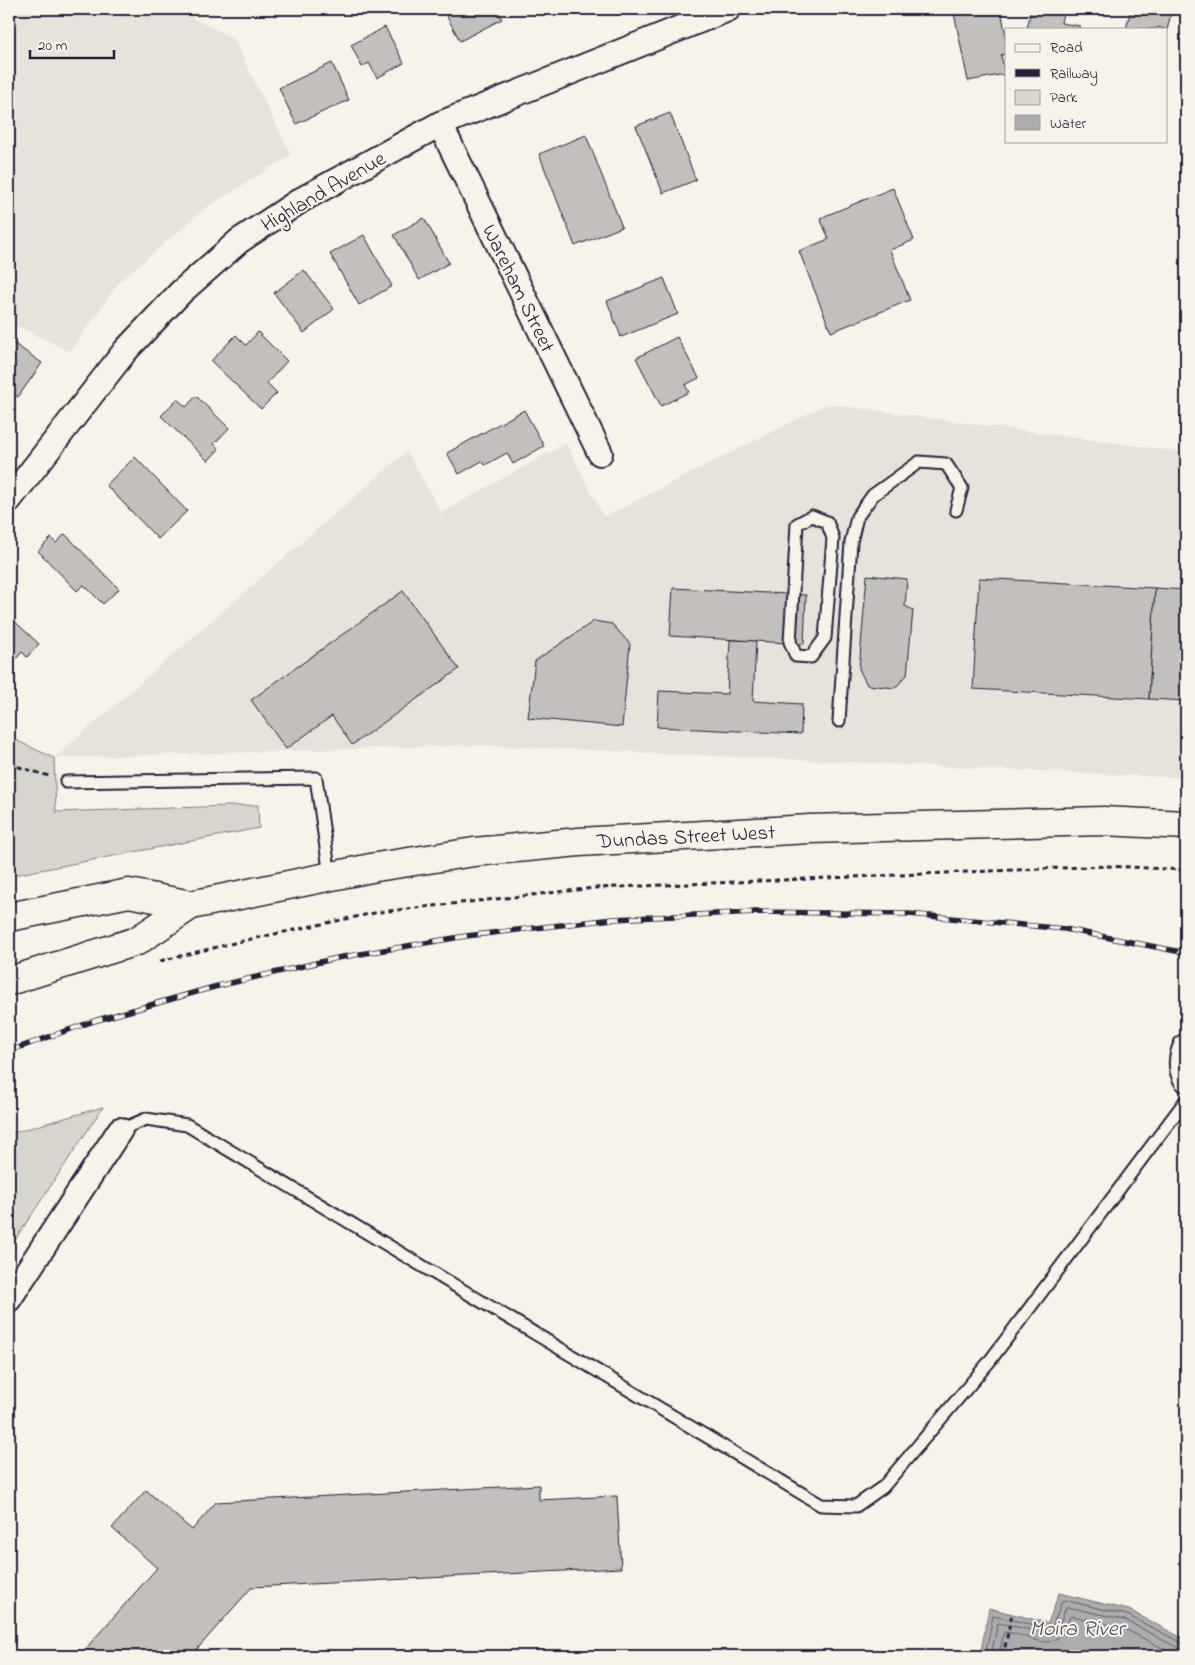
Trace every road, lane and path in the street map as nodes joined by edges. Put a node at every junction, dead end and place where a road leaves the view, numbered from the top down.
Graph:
1 (728, 9) edge
2 (440, 124) junction
3 (600, 452) dead end
4 (9, 500) edge
5 (956, 510) dead end
6 (811, 657) joint
7 (839, 721) dead end
8 (9, 764) edge
9 (66, 782) joint
10 (1186, 825) edge
11 (1186, 870) edge
12 (330, 876) junction
13 (191, 905) junction
14 (9, 917) edge
15 (158, 962) dead end
16 (9, 981) edge
17 (1186, 1046) edge
18 (1186, 1079) edge
19 (1186, 1100) edge
20 (120, 1130) joint
21 (9, 1299) edge
22 (1012, 1614) dead end
23 (1002, 1656) edge

1 - 2 street, Highland Avenue
2 - 3 street, Wareham Street
2 - 4 street, Highland Avenue
5 - 7 lane
6 - 6 lane
8 - 9 path
9 - 12 lane
10 - 12 main road, Dundas Street West
11 - 15 path
12 - 13 main road, Dundas Street West
13 - 14 main road, Dundas Street West
13 - 16 main road, Dundas Street West
17 - 18 street
19 - 20 lane
20 - 21 street
22 - 23 path

